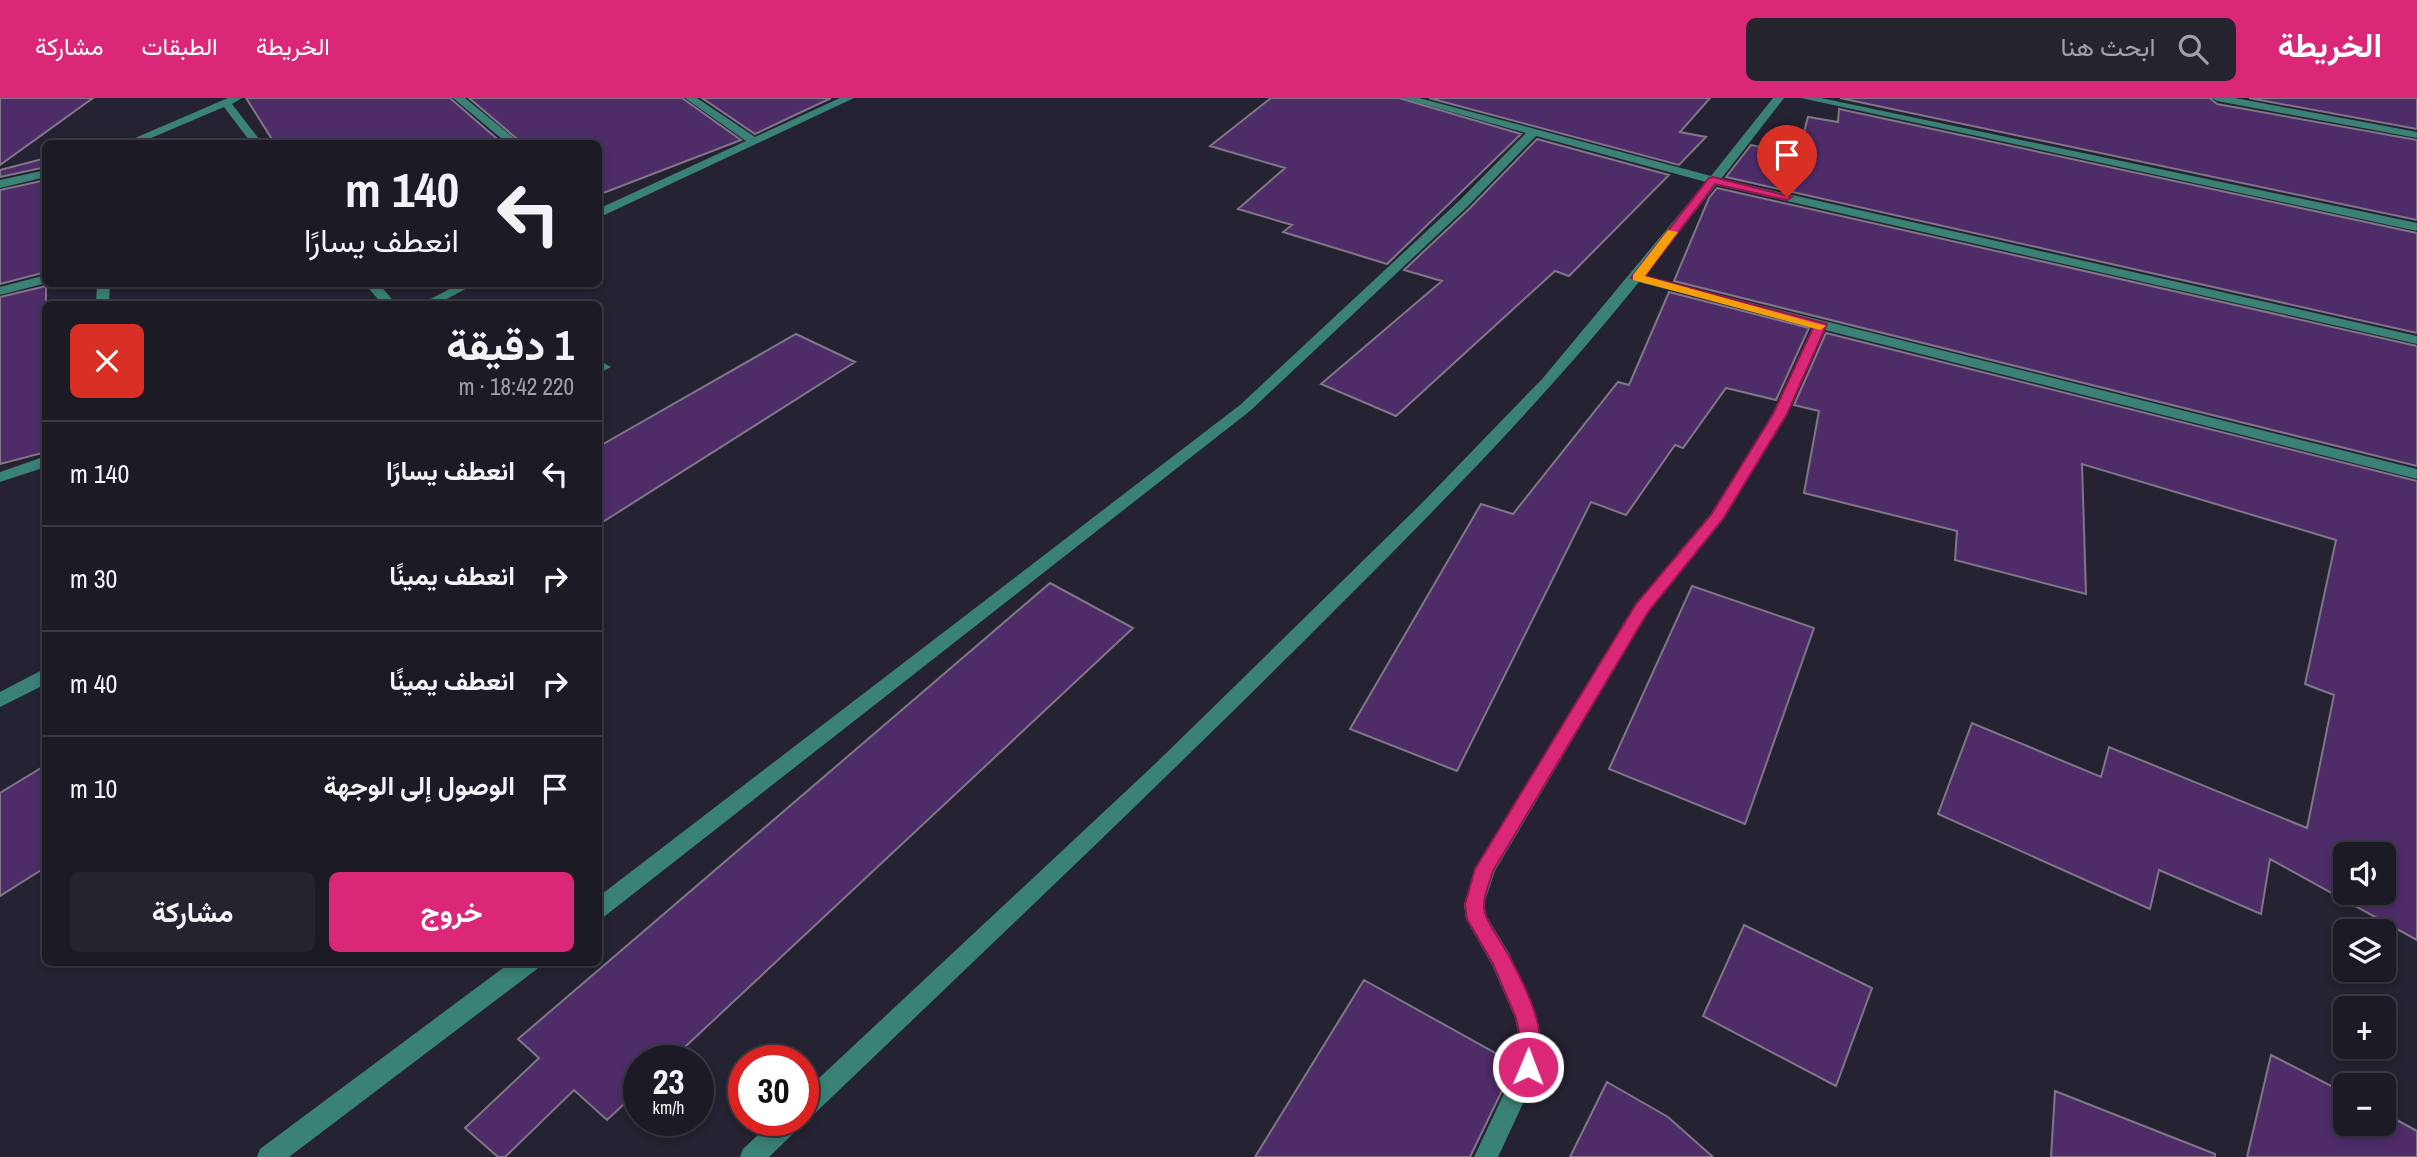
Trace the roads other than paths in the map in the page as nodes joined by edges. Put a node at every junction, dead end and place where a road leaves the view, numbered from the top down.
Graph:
1 (458, 98) edge
2 (690, 98) edge
3 (849, 98) edge
4 (1407, 98) edge
5 (1779, 98) edge
6 (1806, 98) edge
7 (2217, 98) edge
8 (231, 100) edge
9 (1437, 102) edge
10 (1533, 132) junction
11 (2417, 135) edge
12 (136, 140) edge
13 (256, 140) edge
14 (511, 140) edge
15 (754, 142) junction
16 (42, 174) edge
17 (1713, 180) junction
18 (0, 184) edge
19 (602, 210) edge
20 (2417, 227) edge
21 (1637, 278) junction
22 (42, 280) edge
23 (375, 287) edge
24 (462, 287) edge
25 (0, 291) edge
26 (386, 301) edge
27 (434, 301) edge
28 (1821, 324) junction
29 (2417, 340) edge
30 (42, 462) edge
31 (2417, 474) edge
32 (0, 477) edge
33 (42, 677) edge
34 (0, 700) edge
35 (602, 907) edge
36 (524, 966) edge
37 (819, 1094) edge
38 (775, 1136) edge
39 (269, 1157) edge
40 (752, 1157) edge
41 (1486, 1157) edge

1 - 14 street
2 - 15 street
3 - 15 street
4 - 9 street
5 - 17 street
6 - 20 street
7 - 11 street
8 - 12 street
8 - 13 street
9 - 10 street
10 - 17 street
10 - 35 street
15 - 19 street
16 - 18 street
17 - 21 street
17 - 29 street
21 - 28 street
21 - 37 street
22 - 25 street
23 - 26 street
24 - 27 street
28 - 31 street
28 - 41 street
30 - 32 street
33 - 34 street
36 - 39 street
38 - 40 street

